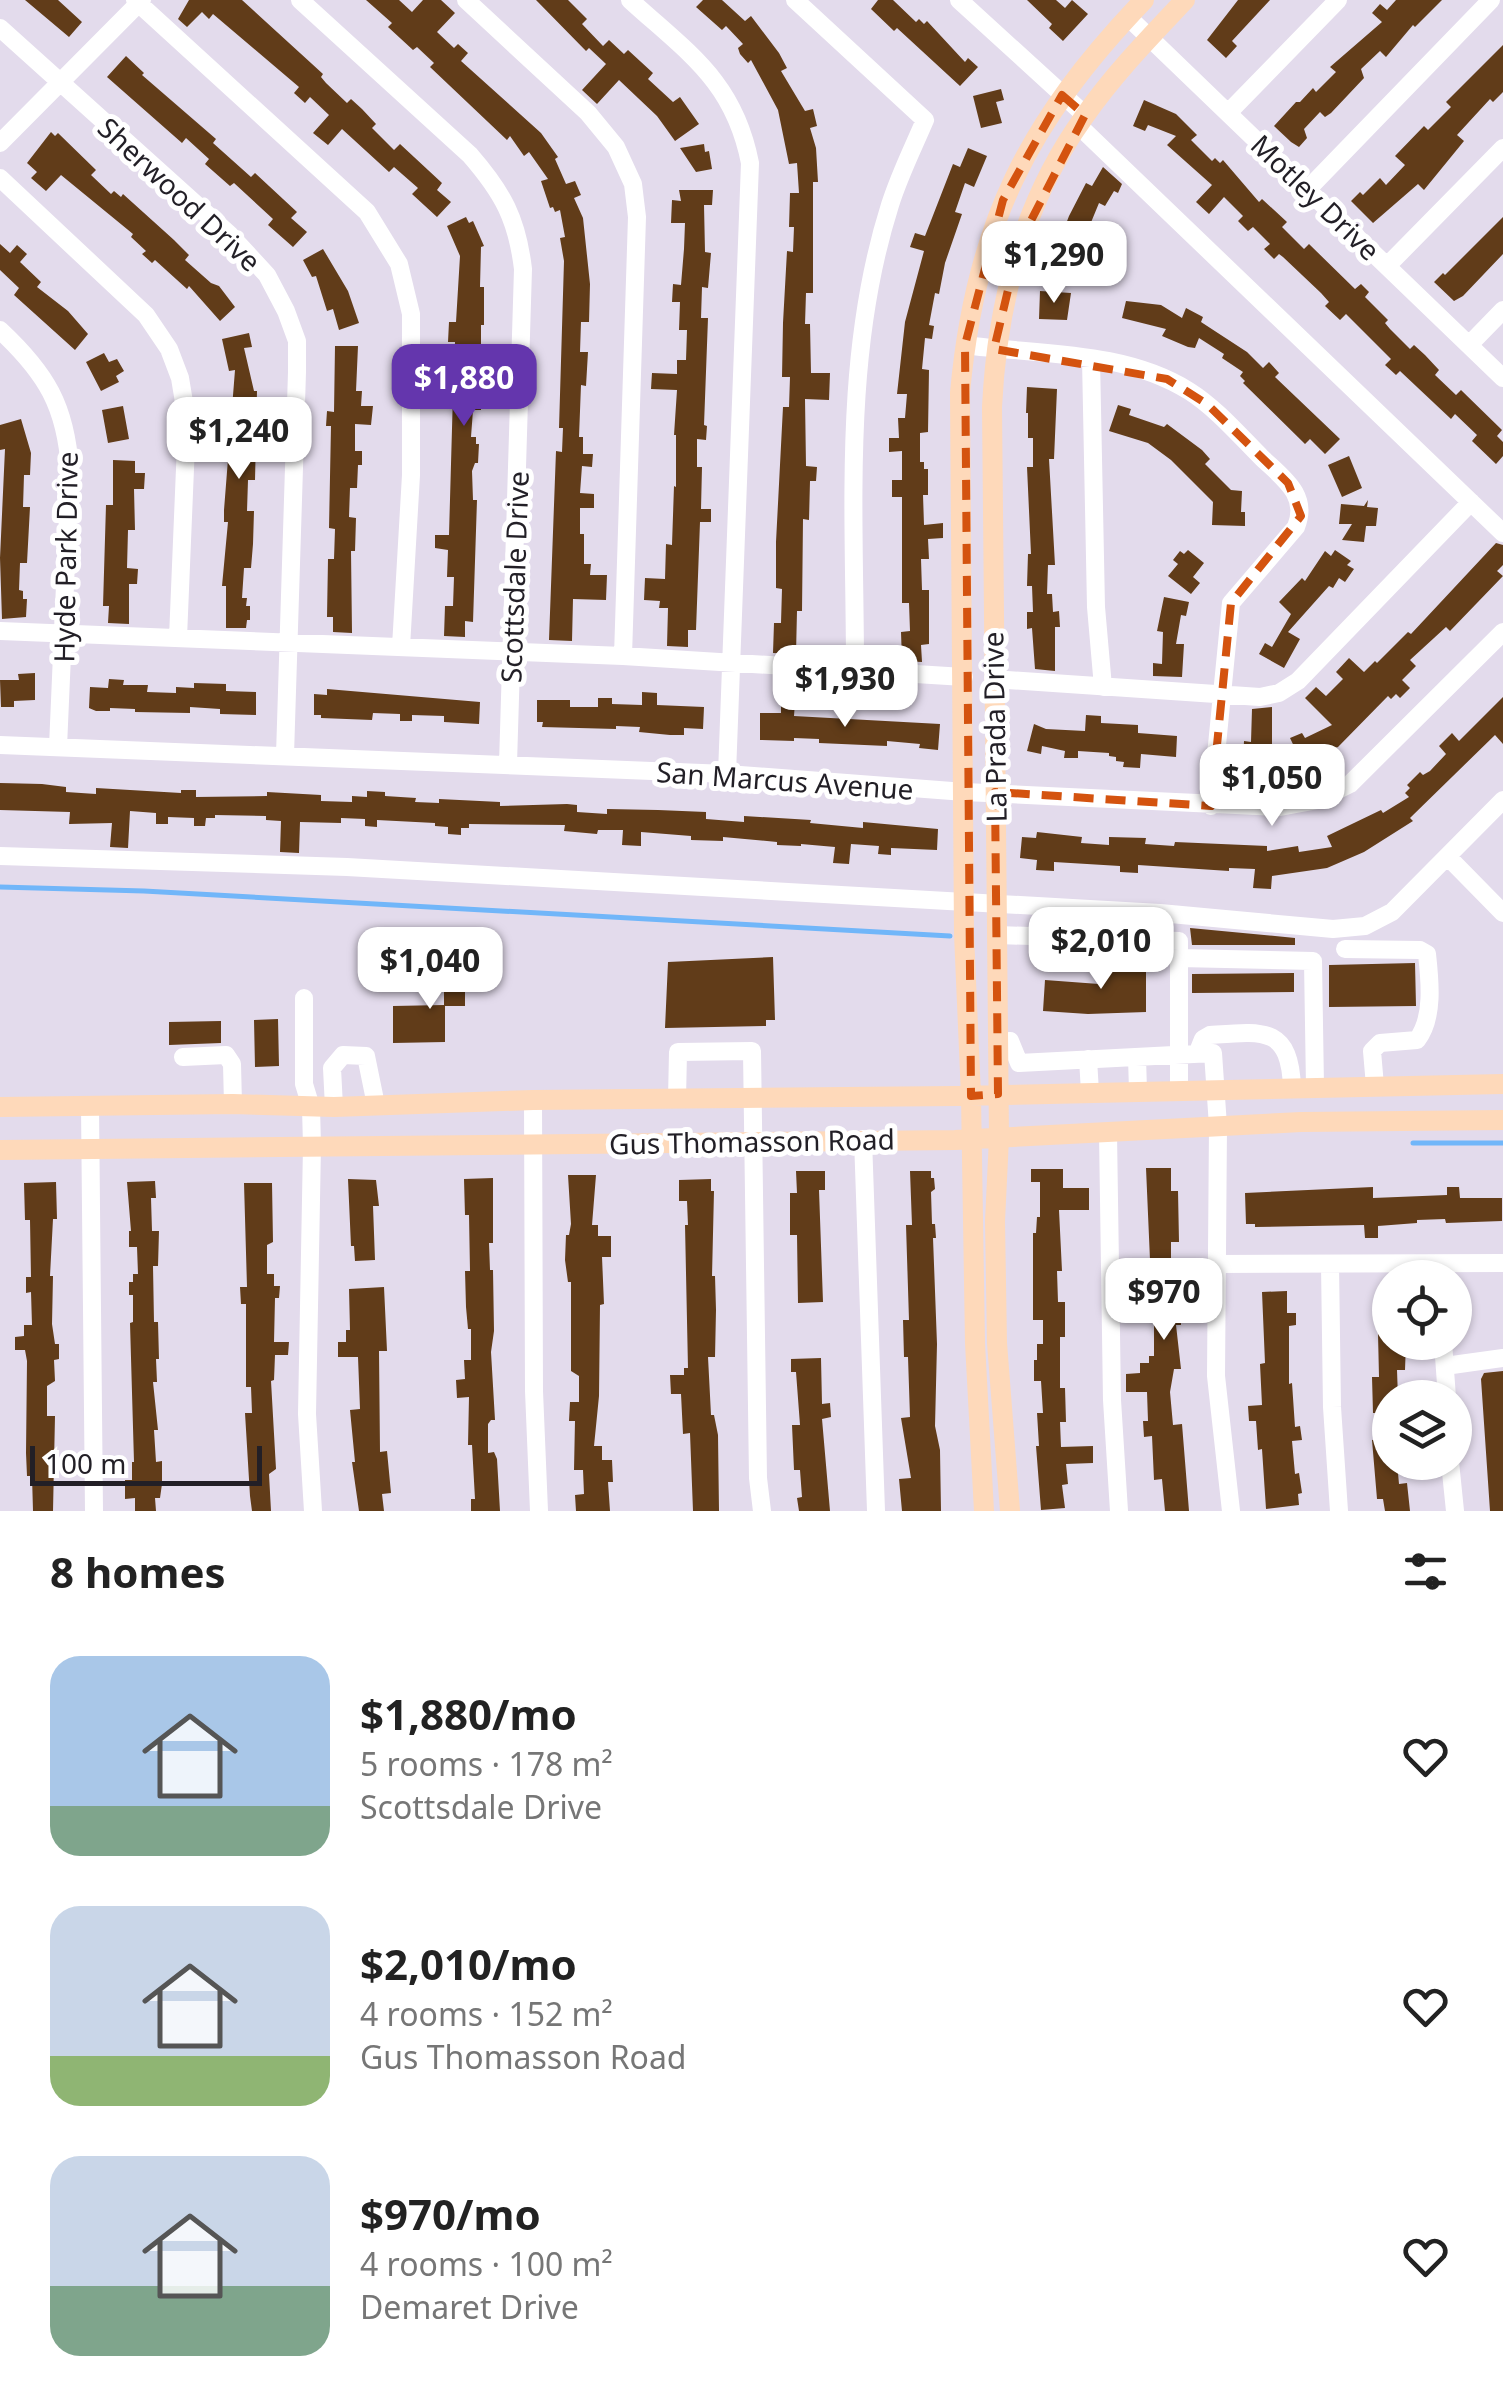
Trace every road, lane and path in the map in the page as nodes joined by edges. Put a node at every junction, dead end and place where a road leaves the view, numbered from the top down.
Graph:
1 (300, 0) edge
2 (466, 0) edge
3 (630, 0) edge
4 (796, 0) edge
5 (960, 0) edge
6 (1185, 0) edge
7 (1338, 0) edge
8 (1491, 0) edge
9 (138, 1) edge
10 (1133, 6) edge
11 (0, 28) edge
12 (1150, 38) junction
13 (60, 83) junction
14 (1062, 95) junction
15 (1228, 113) junction
16 (1081, 120) junction
17 (0, 143) edge
18 (1503, 148) edge
19 (0, 178) edge
20 (1308, 190) junction
21 (1387, 266) junction
22 (1503, 310) edge
23 (0, 330) edge
24 (964, 344) junction
25 (1469, 345) junction
26 (994, 349) junction
27 (1090, 359) junction
28 (1503, 378) edge
29 (1470, 502) junction
30 (1503, 533) edge
31 (0, 631) edge
32 (65, 632) junction
33 (1503, 632) edge
34 (178, 638) junction
35 (289, 642) junction
36 (401, 647) junction
37 (512, 652) junction
38 (623, 656) junction
39 (733, 663) junction
40 (855, 670) junction
41 (964, 677) junction
42 (993, 679) junction
43 (1104, 687) junction
44 (1220, 694) junction
45 (0, 745) edge
46 (58, 747) junction
47 (285, 755) junction
48 (508, 764) junction
49 (727, 774) junction
50 (965, 792) junction
51 (994, 792) junction
52 (1503, 800) edge
53 (1210, 806) junction
54 (0, 856) edge
55 (1448, 857) junction
56 (964, 901) junction
57 (997, 903) junction
58 (1503, 913) edge
59 (998, 936) junction
60 (1345, 949) dead end
61 (1179, 958) junction
62 (304, 998) dead end
63 (998, 1042) junction
64 (1188, 1055) junction
65 (184, 1057) dead end
66 (1137, 1057) junction
67 (1088, 1059) junction
68 (1503, 1084) edge
69 (1375, 1086) junction
70 (1314, 1087) junction
71 (1292, 1088) junction
72 (1180, 1090) junction
73 (1214, 1090) junction
74 (1138, 1091) junction
75 (1090, 1092) junction
76 (998, 1094) junction
77 (971, 1096) junction
78 (752, 1098) junction
79 (677, 1099) junction
80 (534, 1100) junction
81 (233, 1104) junction
82 (90, 1106) junction
83 (376, 1106) junction
84 (0, 1107) edge
85 (311, 1107) junction
86 (334, 1107) junction
87 (1503, 1120) edge
88 (1218, 1126) junction
89 (1108, 1133) junction
90 (999, 1138) junction
91 (863, 1139) junction
92 (972, 1139) junction
93 (753, 1142) junction
94 (534, 1144) junction
95 (312, 1146) junction
96 (91, 1149) junction
97 (0, 1150) edge
98 (1503, 1263) edge
99 (1217, 1264) junction
100 (1330, 1264) junction
101 (1372, 1267) edge
102 (1472, 1267) edge
103 (1503, 1358) edge
104 (1444, 1360) edge
105 (998, 1361) junction
106 (976, 1362) junction
107 (1444, 1366) junction
108 (1445, 1380) edge
109 (1452, 1480) edge
110 (94, 1511) edge
111 (314, 1511) edge
112 (539, 1511) edge
113 (762, 1511) edge
114 (876, 1511) edge
115 (984, 1511) edge
116 (1010, 1511) edge
117 (1119, 1511) edge
118 (1231, 1511) edge
119 (1339, 1511) edge
120 (1455, 1511) edge

1 - 37 street, Scottsdale Drive
2 - 38 street
3 - 39 street
4 - 40 street
5 - 14 street
6 - 12 main road, La Prada Drive
7 - 15 street
8 - 20 street
9 - 13 street
9 - 36 street
10 - 12 street, Motley Drive
10 - 14 main road, La Prada Drive
11 - 13 street, Sherwood Drive
12 - 15 street, Motley Drive
12 - 16 main road, La Prada Drive
13 - 17 street
13 - 35 street, Sherwood Drive
14 - 16 street
14 - 24 main road, La Prada Drive
15 - 20 street, Motley Drive
16 - 26 main road, La Prada Drive
16 - 29 street
18 - 21 street
19 - 34 street
20 - 21 street, Motley Drive
21 - 25 street, Motley Drive
22 - 25 street
23 - 32 street, Hyde Park Drive
24 - 26 street
24 - 41 main road, La Prada Drive
25 - 28 street, Motley Drive
26 - 27 street
26 - 42 main road, La Prada Drive
27 - 43 street
27 - 44 street
29 - 30 street
29 - 44 street
31 - 32 street
32 - 34 street
32 - 46 street, Hyde Park Drive
33 - 53 street, San Marcus Avenue
34 - 35 street
35 - 36 street
35 - 47 street, Sherwood Drive
36 - 37 street
37 - 38 street
37 - 48 street, Scottsdale Drive
38 - 39 street
39 - 40 street
39 - 49 street
40 - 41 street
41 - 50 main road, La Prada Drive
42 - 43 street
42 - 51 main road, La Prada Drive
43 - 44 street
44 - 53 street
45 - 46 street, San Marcus Avenue
46 - 47 street, San Marcus Avenue
47 - 48 street, San Marcus Avenue
48 - 49 street, San Marcus Avenue
49 - 50 street, San Marcus Avenue
50 - 51 street, San Marcus Avenue
50 - 56 main road, La Prada Drive
51 - 53 street, San Marcus Avenue
51 - 57 main road, La Prada Drive
52 - 55 street
54 - 56 street
55 - 57 street
55 - 58 street
56 - 57 street
56 - 77 main road, La Prada Drive
57 - 59 main road, La Prada Drive
59 - 61 street
59 - 63 main road, La Prada Drive
60 - 69 street
61 - 64 street
61 - 70 street
62 - 85 street
63 - 67 street
63 - 76 main road, La Prada Drive
64 - 66 street
64 - 71 street
64 - 72 street
64 - 73 street
65 - 81 street
66 - 67 street
66 - 74 street
67 - 75 street
68 - 69 main road, Gus Thomasson Road
69 - 70 main road, Gus Thomasson Road
70 - 71 main road, Gus Thomasson Road
71 - 73 main road, Gus Thomasson Road
72 - 73 main road, Gus Thomasson Road
72 - 74 main road, Gus Thomasson Road
73 - 88 street
74 - 75 main road, Gus Thomasson Road
75 - 76 main road, Gus Thomasson Road
76 - 77 main road, Gus Thomasson Road
76 - 90 main road, La Prada Drive
77 - 78 main road, Gus Thomasson Road
77 - 92 main road, La Prada Drive
78 - 79 main road, Gus Thomasson Road
78 - 79 street
78 - 93 street
79 - 80 main road, Gus Thomasson Road
80 - 83 main road, Gus Thomasson Road
80 - 94 street
81 - 82 main road, Gus Thomasson Road
81 - 85 main road, Gus Thomasson Road
82 - 84 main road, Gus Thomasson Road
82 - 96 street
83 - 86 main road, Gus Thomasson Road
83 - 86 street
85 - 86 main road, Gus Thomasson Road
85 - 95 street
87 - 88 main road, Gus Thomasson Road
88 - 89 main road, Gus Thomasson Road
88 - 99 street
89 - 90 main road, Gus Thomasson Road
89 - 117 street
90 - 92 main road, Gus Thomasson Road
90 - 105 main road, La Prada Drive
91 - 92 main road, Gus Thomasson Road
91 - 93 main road, Gus Thomasson Road
91 - 114 street
92 - 106 main road, La Prada Drive
93 - 94 main road, Gus Thomasson Road
93 - 113 street
94 - 95 main road, Gus Thomasson Road
94 - 112 street
95 - 96 main road, Gus Thomasson Road
95 - 111 street
96 - 97 main road, Gus Thomasson Road
96 - 110 street
98 - 102 street
99 - 100 street
99 - 118 street
100 - 101 street
100 - 119 street
103 - 107 street
104 - 107 street
105 - 106 main road
105 - 116 main road, La Prada Drive
106 - 115 main road, La Prada Drive
107 - 108 street
109 - 120 street

